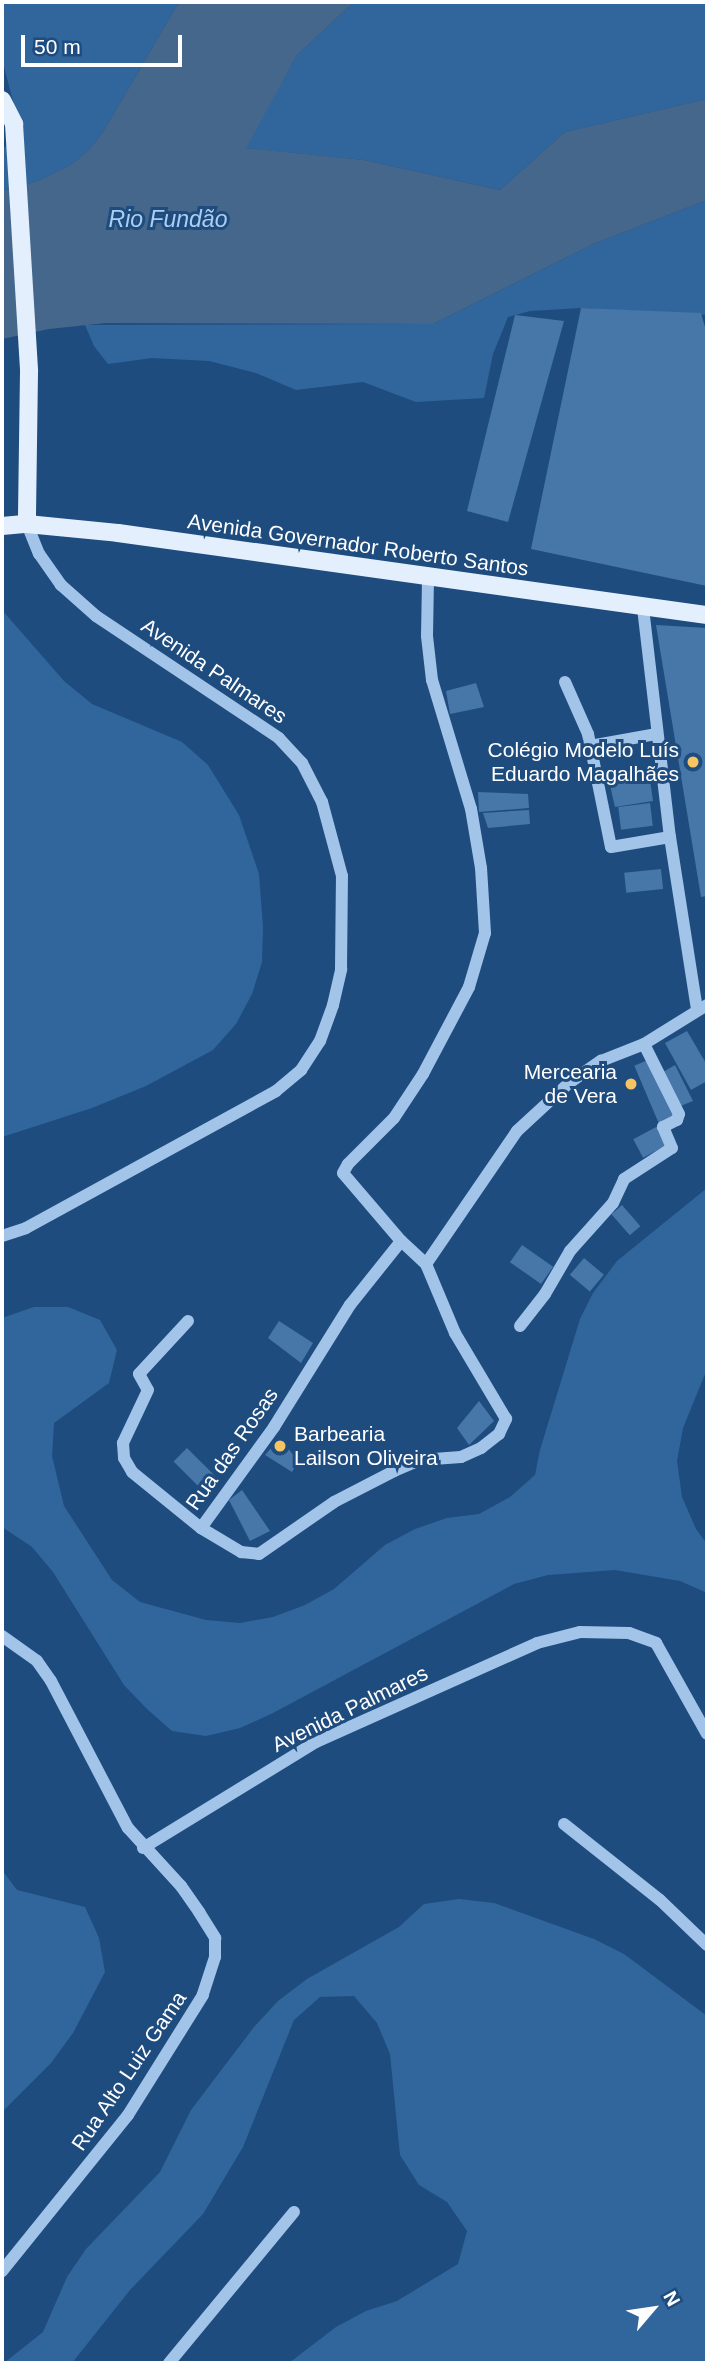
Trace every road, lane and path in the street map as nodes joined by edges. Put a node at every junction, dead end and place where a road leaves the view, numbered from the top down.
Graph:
1 (2, 100) edge
2 (27, 524) junction
3 (2, 526) edge
4 (428, 578) junction
5 (643, 608) junction
6 (707, 615) edge
7 (565, 682) dead end
8 (657, 734) junction
9 (590, 746) junction
10 (670, 837) junction
11 (702, 1007) edge
12 (644, 1044) junction
13 (2, 1236) edge
14 (401, 1241) junction
15 (426, 1264) junction
16 (188, 1321) dead end
17 (520, 1326) dead end
18 (201, 1528) junction
19 (2, 1636) edge
20 (707, 1734) edge
21 (564, 1824) dead end
22 (142, 1848) junction
23 (707, 1945) edge
24 (293, 2212) dead end
25 (2, 2271) edge
26 (169, 2363) edge

1 - 2 main road
2 - 3 main road, Avenida Governador Roberto Santos
2 - 4 main road, Avenida Governador Roberto Santos
2 - 13 street, Avenida Palmares
4 - 5 main road, Avenida Governador Roberto Santos
4 - 14 street
5 - 6 main road, Avenida Governador Roberto Santos
5 - 8 street
7 - 9 street
8 - 9 street
8 - 10 street
9 - 10 street
10 - 11 street
11 - 12 street
12 - 15 street
12 - 17 street
14 - 15 street
14 - 18 street, Rua das Rosas
15 - 18 street
16 - 18 street, Rua das Rosas
19 - 22 street
20 - 22 street, Avenida Palmares
21 - 23 street
22 - 25 street, Rua Alto Luiz Gama
24 - 26 street

